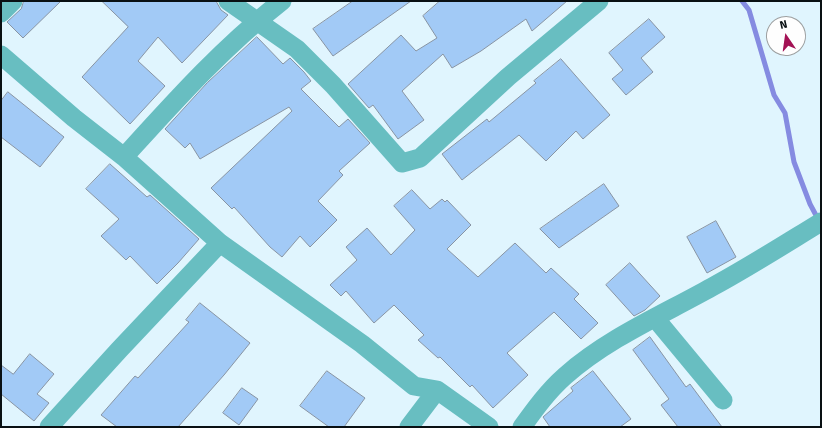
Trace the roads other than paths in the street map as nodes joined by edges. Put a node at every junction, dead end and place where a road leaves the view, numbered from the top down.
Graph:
1 (13, 1) edge
2 (228, 1) edge
3 (282, 1) edge
4 (599, 1) edge
5 (1, 12) edge
6 (257, 21) junction
7 (1, 55) edge
8 (124, 157) junction
9 (821, 222) edge
10 (220, 243) junction
11 (655, 318) junction
12 (437, 390) junction
13 (723, 400) dead end
14 (50, 427) edge
15 (409, 427) edge
16 (489, 427) edge
17 (522, 427) edge

1 - 5 street
2 - 6 street
3 - 6 street
4 - 6 street
6 - 8 street
7 - 8 street
8 - 10 street
9 - 11 street
10 - 12 street
10 - 14 street
11 - 13 street
11 - 17 street
12 - 15 street
12 - 16 street

